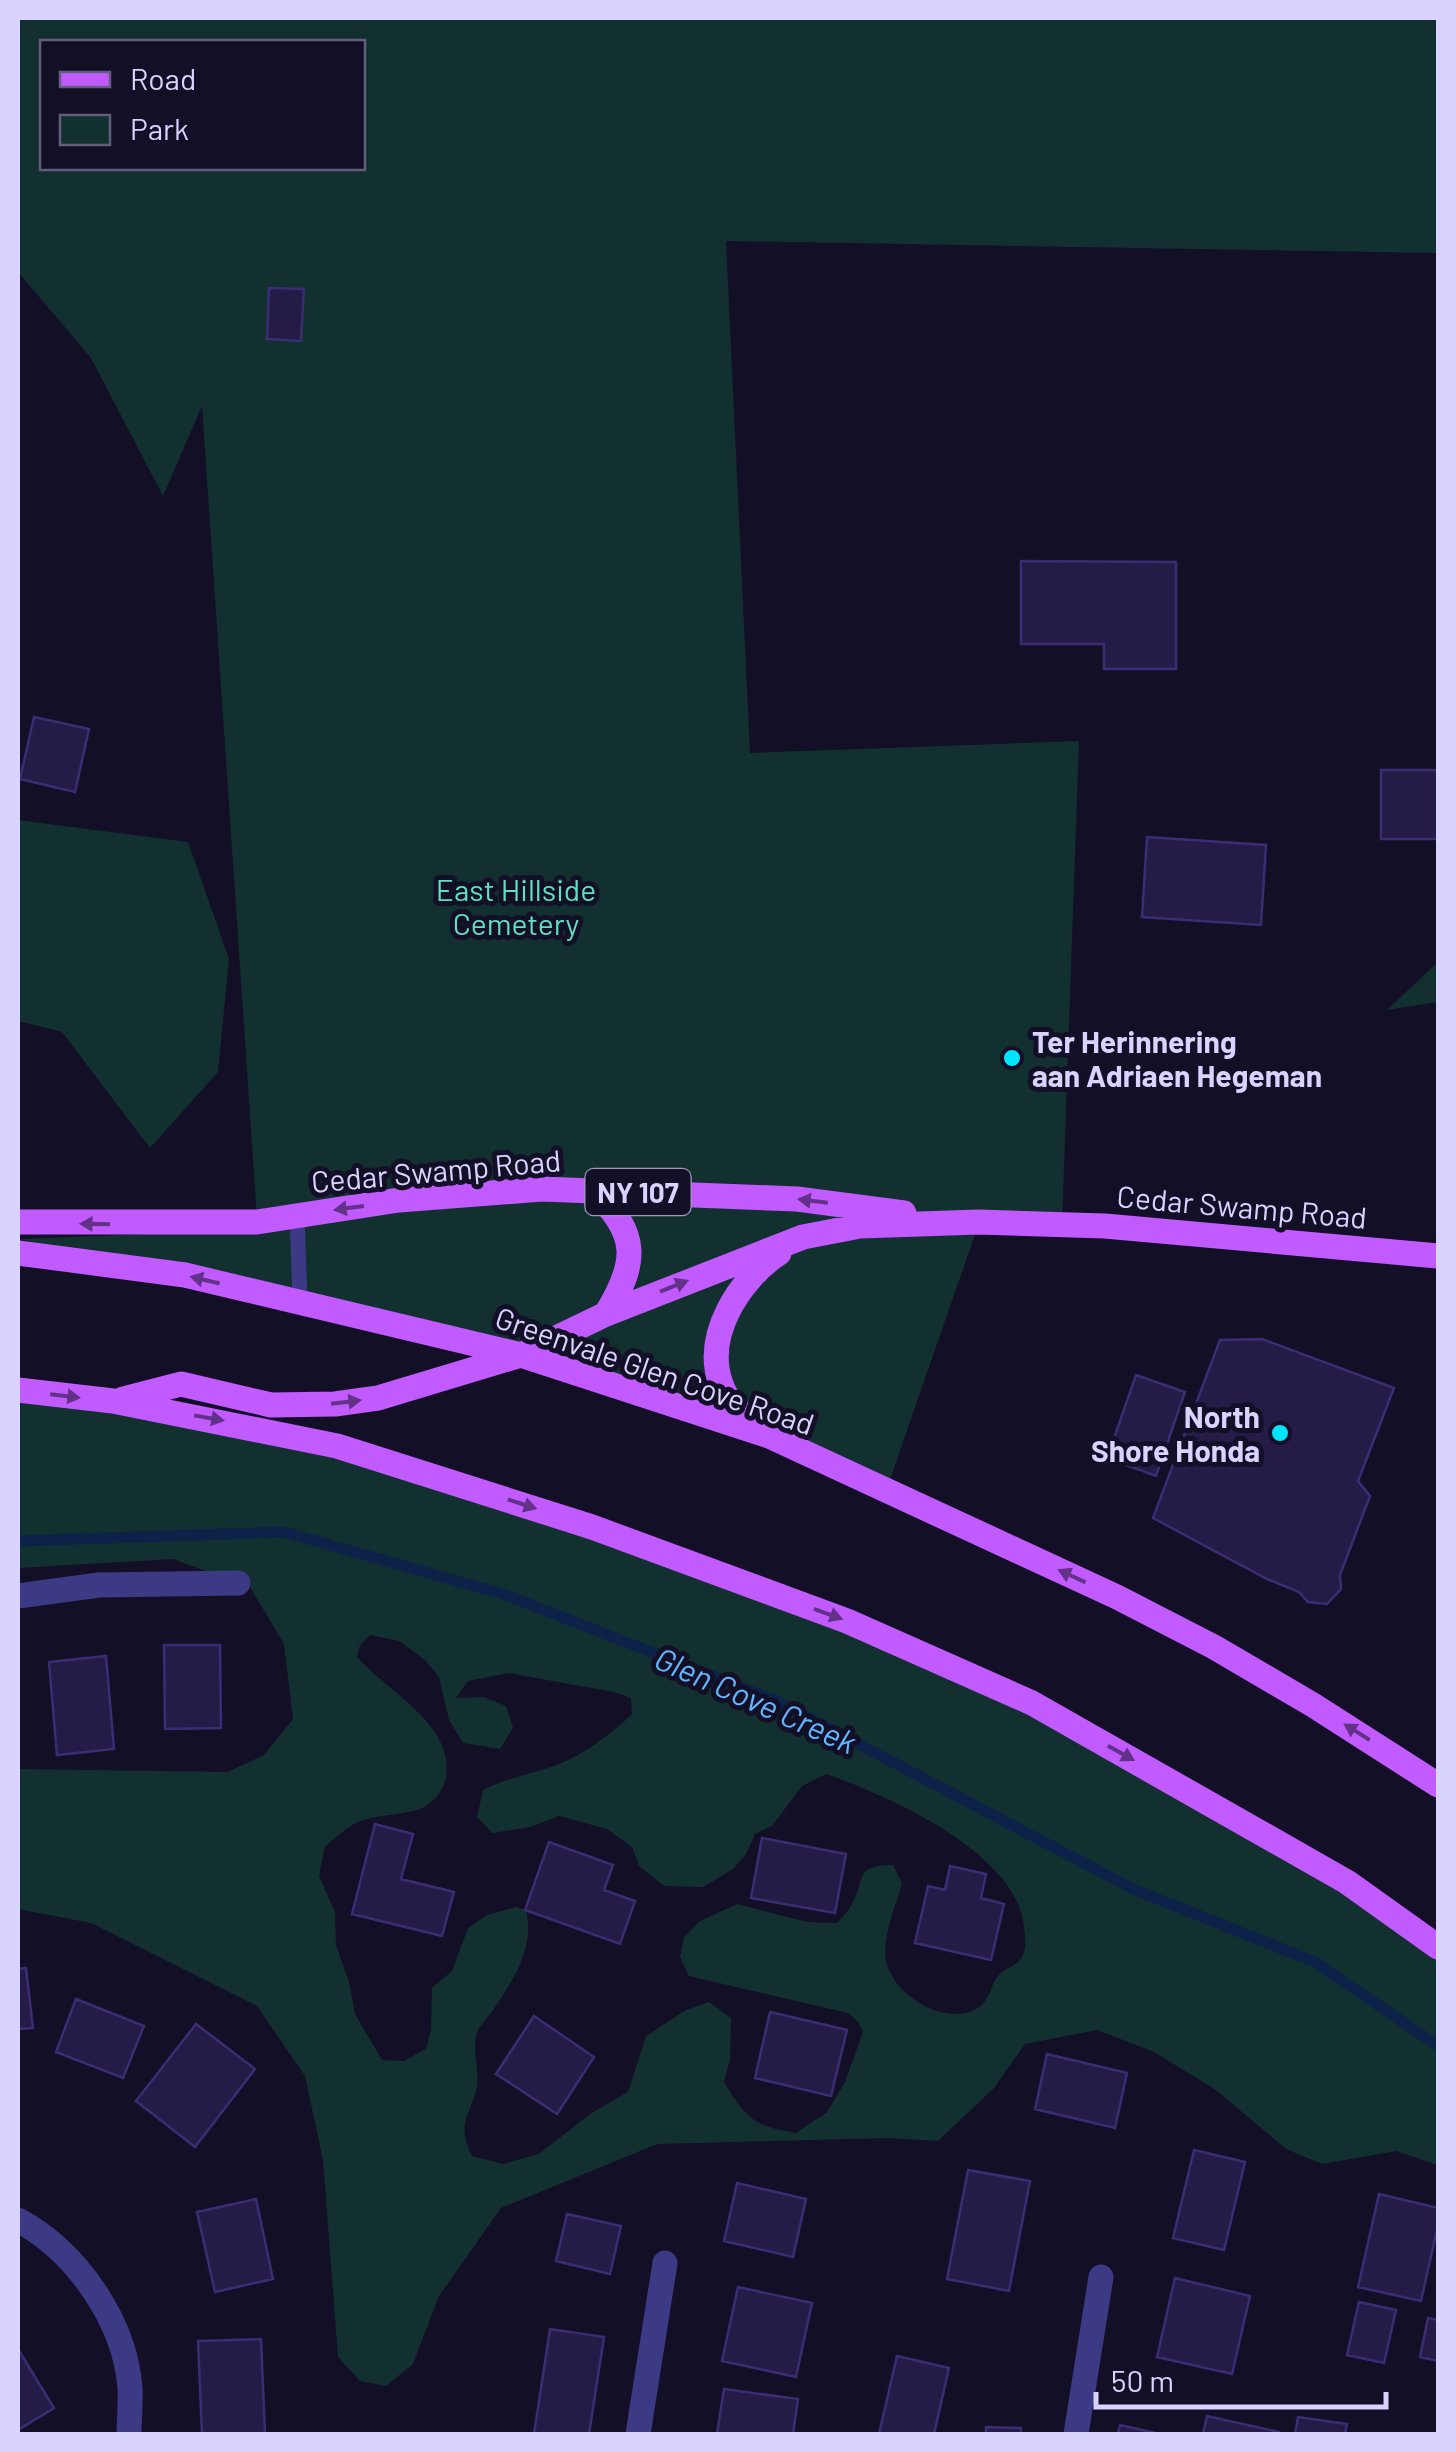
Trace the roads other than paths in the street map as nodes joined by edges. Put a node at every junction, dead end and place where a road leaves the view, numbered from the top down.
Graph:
1 (594, 1190) junction
2 (297, 1215) junction
3 (18, 1222) edge
4 (979, 1222) junction
5 (803, 1237) junction
6 (18, 1253) edge
7 (1438, 1256) edge
8 (300, 1302) junction
9 (606, 1314) junction
10 (521, 1354) junction
11 (18, 1390) edge
12 (113, 1402) junction
13 (769, 1436) junction
14 (238, 1584) dead end
15 (18, 1596) edge
16 (1438, 1785) edge
17 (1438, 1947) edge
18 (18, 2220) edge
19 (665, 2263) dead end
20 (1101, 2277) dead end
21 (129, 2434) edge
22 (638, 2434) edge
23 (1076, 2434) edge

1 -> 2 main road, Cedar Swamp Road / NY 107
4 -> 1 main road, Cedar Swamp Road / NY 107
1 - 9 main road
2 -> 3 main road, Cedar Swamp Road / NY 107
2 - 8 lane
4 - 5 main road, Cedar Swamp Road / NY 107
4 - 7 main road, Cedar Swamp Road / NY 107
9 -> 5 main road, Cedar Swamp Road / NY 107
5 - 13 main road
8 -> 6 main road, Greenvale Glen Cove Road
8 - 10 main road, Greenvale Glen Cove Road
9 - 10 main road, Cedar Swamp Road / NY 107
12 -> 10 main road, NY 107
10 - 13 main road, Greenvale Glen Cove Road
11 -> 12 main road, NY 107
12 -> 17 main road
16 -> 13 main road, Greenvale Glen Cove Road
14 - 15 street
18 - 21 street
19 - 22 street
20 - 23 street

